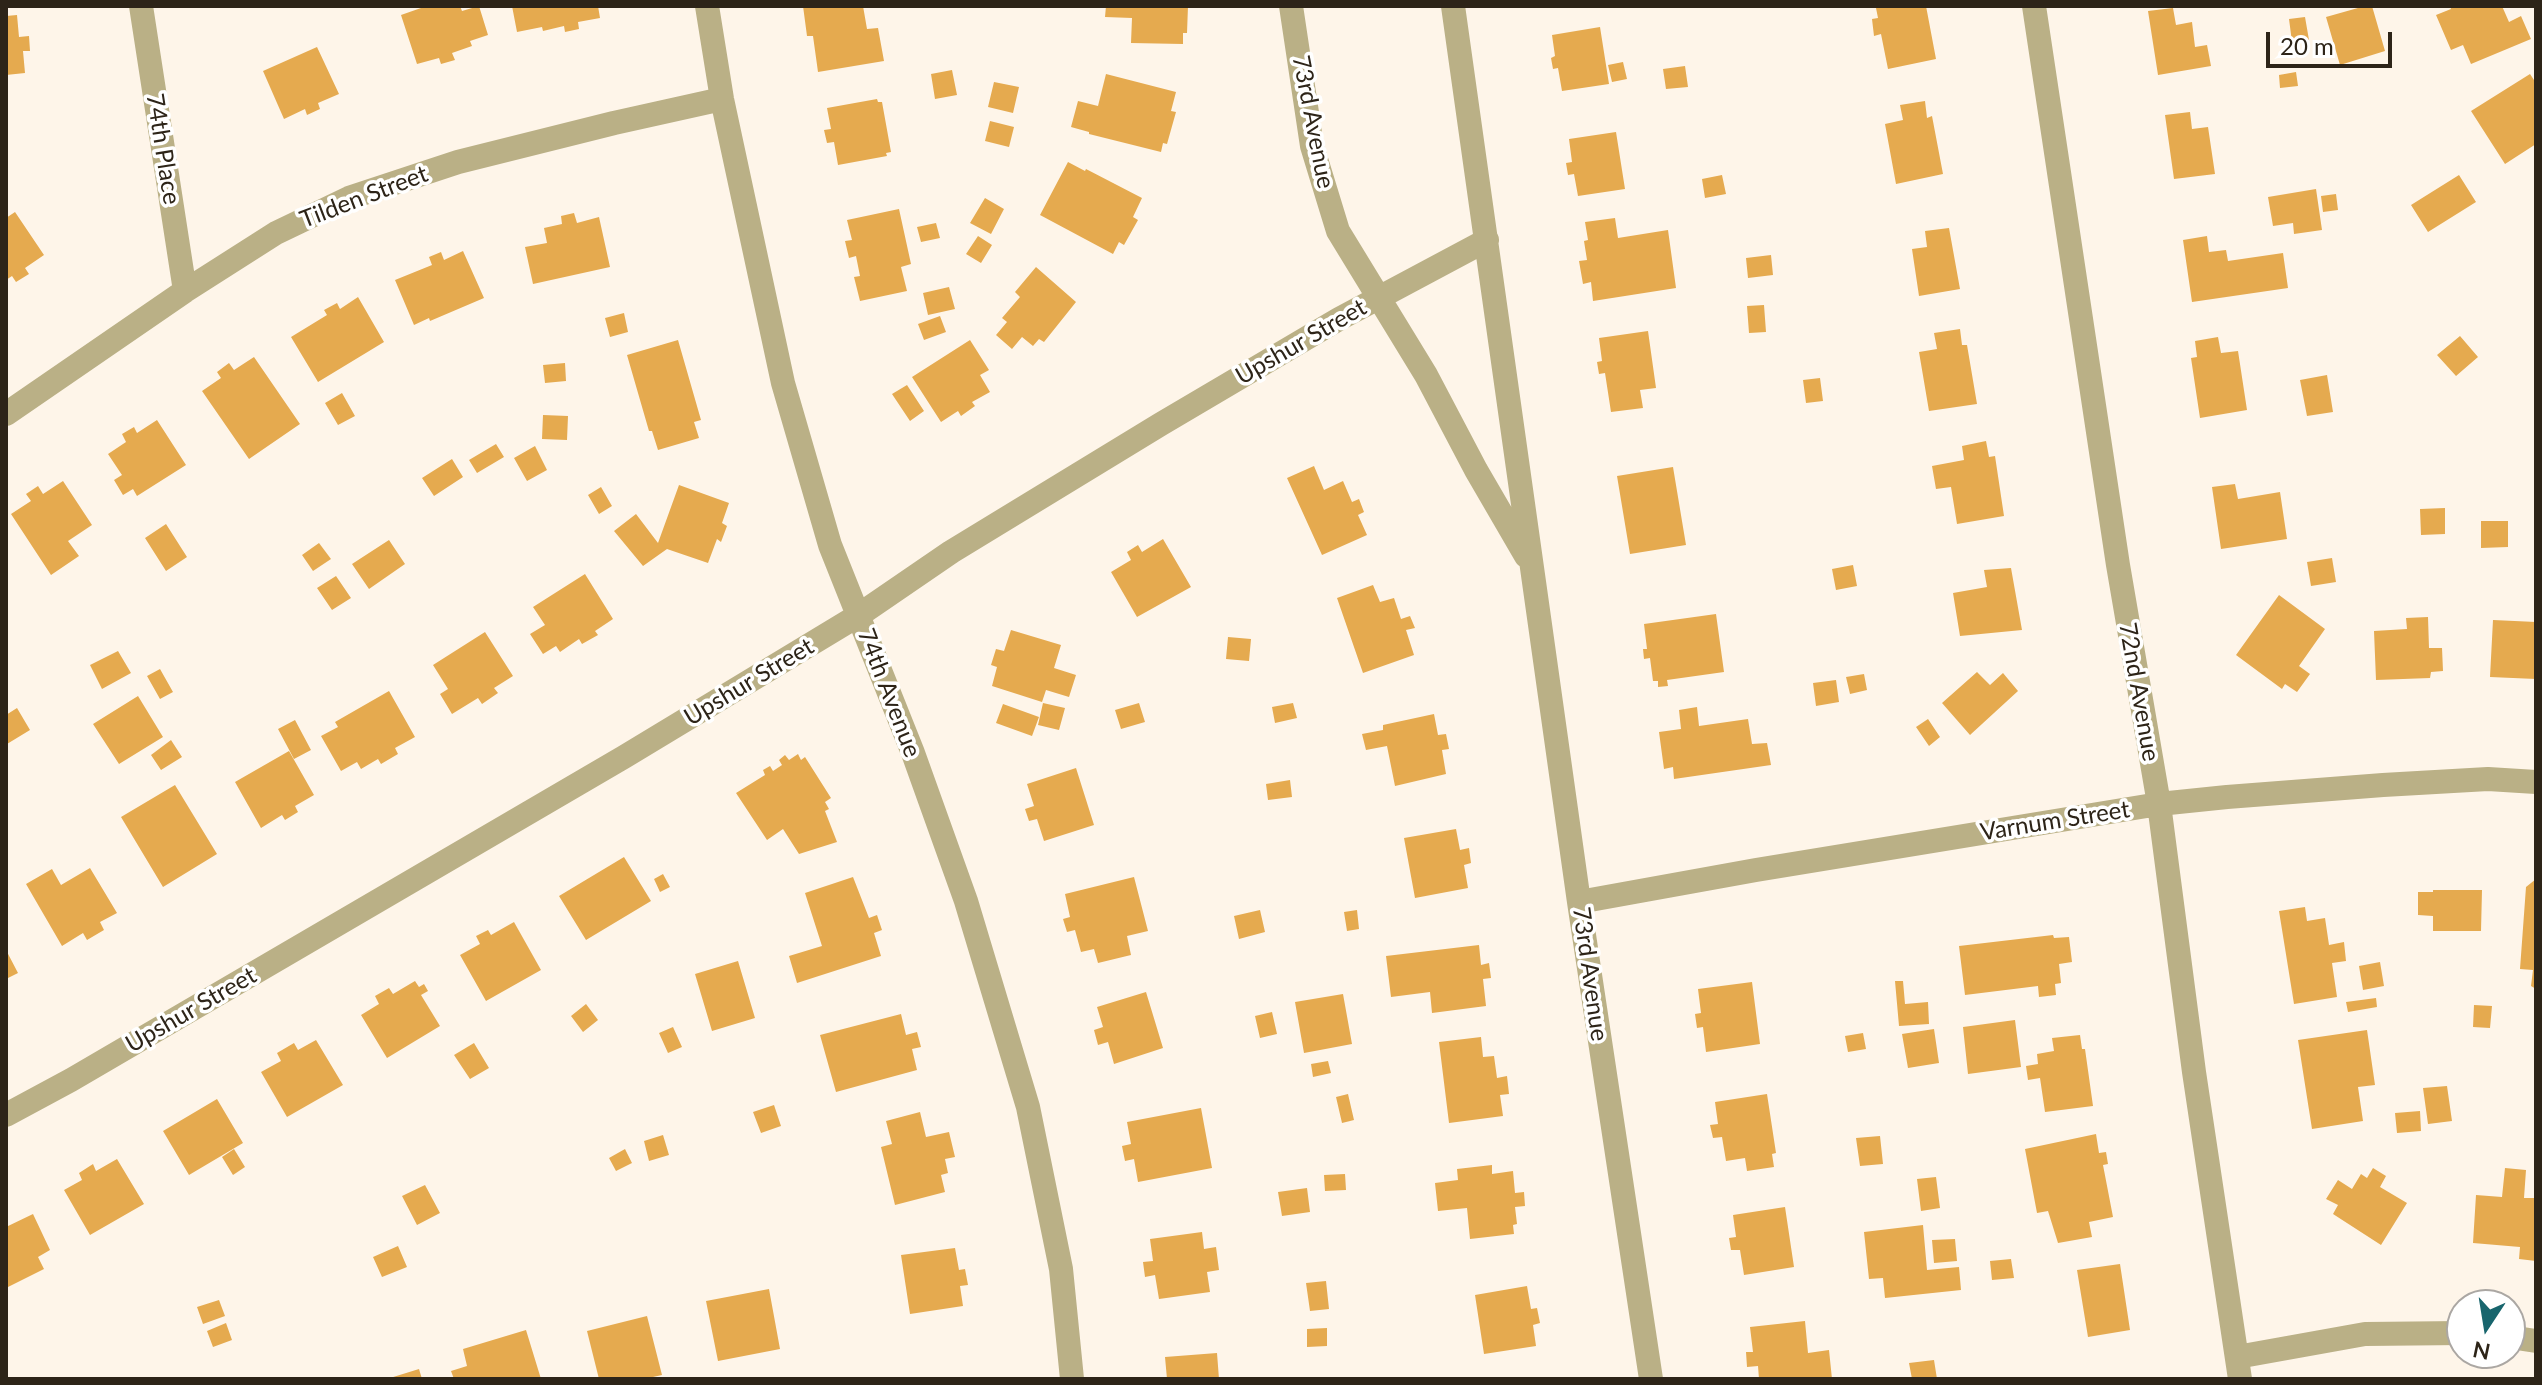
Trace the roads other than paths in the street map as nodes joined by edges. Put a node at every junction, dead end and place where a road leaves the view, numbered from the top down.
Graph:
1 (141, 6) edge
2 (707, 6) edge
3 (1291, 6) edge
4 (1453, 6) edge
5 (2034, 6) edge
6 (722, 99) junction
7 (1487, 240) junction
8 (185, 291) junction
9 (1377, 299) junction
10 (6, 414) edge
11 (1533, 568) junction
12 (859, 615) junction
13 (2536, 782) edge
14 (2159, 804) junction
15 (1579, 902) junction
16 (6, 1115) edge
17 (2446, 1333) edge
18 (2239, 1368) edge
19 (1072, 1379) edge
20 (1651, 1379) edge

1 - 8 street, 74th Place
2 - 6 street, 74th Avenue
3 - 9 street, 73rd Avenue
4 - 7 street, 73rd Avenue
5 - 14 street, 72nd Avenue
6 - 8 street, Tilden Street
6 - 12 street, 74th Avenue
7 - 9 street, Upshur Street
7 - 11 street, 73rd Avenue
8 - 10 street, Tilden Street
9 - 11 street, 73rd Avenue
9 - 12 street, Upshur Street
11 - 15 street, 73rd Avenue
12 - 16 street, Upshur Street
12 - 19 street, 74th Avenue
13 - 14 street, Varnum Street
14 - 15 street, Varnum Street
14 - 18 street, 72nd Avenue
15 - 20 street, 73rd Avenue
17 - 18 street

